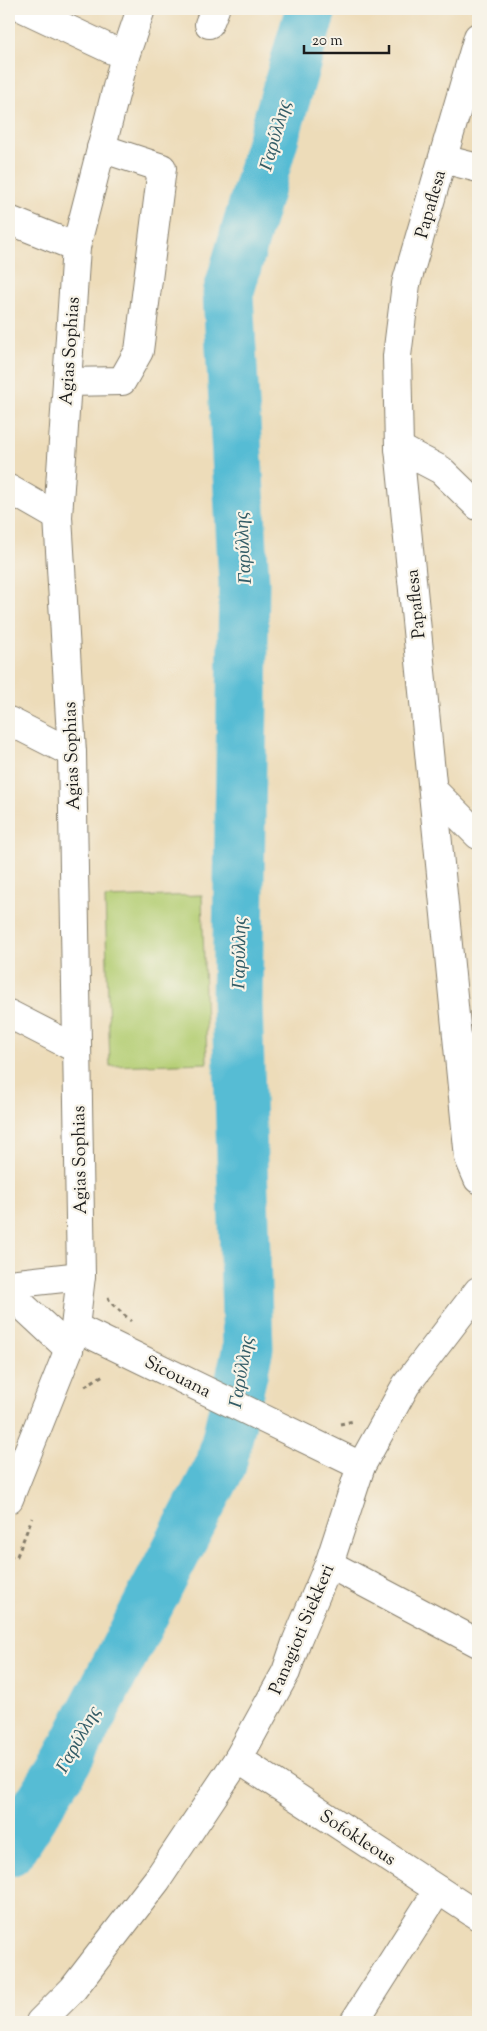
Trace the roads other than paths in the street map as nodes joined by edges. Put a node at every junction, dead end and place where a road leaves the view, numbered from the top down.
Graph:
1 (25, 9) edge
2 (141, 9) edge
3 (478, 37) edge
4 (125, 56) junction
5 (101, 148) junction
6 (443, 159) junction
7 (478, 168) edge
8 (9, 220) edge
9 (76, 247) junction
10 (67, 382) junction
11 (399, 448) junction
12 (9, 489) edge
13 (478, 506) edge
14 (58, 517) junction
15 (9, 721) edge
16 (72, 753) junction
17 (433, 790) junction
18 (478, 835) edge
19 (9, 1014) edge
20 (77, 1048) junction
21 (478, 1178) edge
22 (81, 1276) junction
23 (9, 1284) edge
24 (9, 1293) edge
25 (475, 1301) edge
26 (72, 1338) junction
27 (361, 1466) junction
28 (9, 1499) edge
29 (329, 1564) junction
30 (478, 1643) edge
31 (238, 1758) junction
32 (438, 1890) junction
33 (478, 1916) edge
34 (40, 2022) edge
35 (354, 2022) edge

1 - 4 street
2 - 4 street, Agias Sophias
3 - 6 street, Papaflesa
4 - 5 street, Agias Sophias
5 - 9 street, Agias Sophias
5 - 10 street
6 - 7 street
6 - 11 street, Papaflesa
8 - 9 street
9 - 10 street, Agias Sophias
10 - 14 street, Agias Sophias
11 - 13 street
11 - 17 street, Papaflesa
12 - 14 street
14 - 16 street, Agias Sophias
15 - 16 street
16 - 20 street, Agias Sophias
17 - 18 street
17 - 21 street, Papaflesa
19 - 20 street
20 - 22 street, Agias Sophias
22 - 23 street
22 - 26 street, Agias Sophias
24 - 26 street, Sicouana
25 - 27 street, Panagioti Siekkeri
26 - 27 street, Sicouana
26 - 28 street, Agias Sophias
27 - 29 street, Panagioti Siekkeri
29 - 30 street
29 - 31 street, Panagioti Siekkeri
31 - 32 street, Sofokleous
31 - 34 street, Panagioti Siekkeri
32 - 33 street, Sofokleous
32 - 35 street

